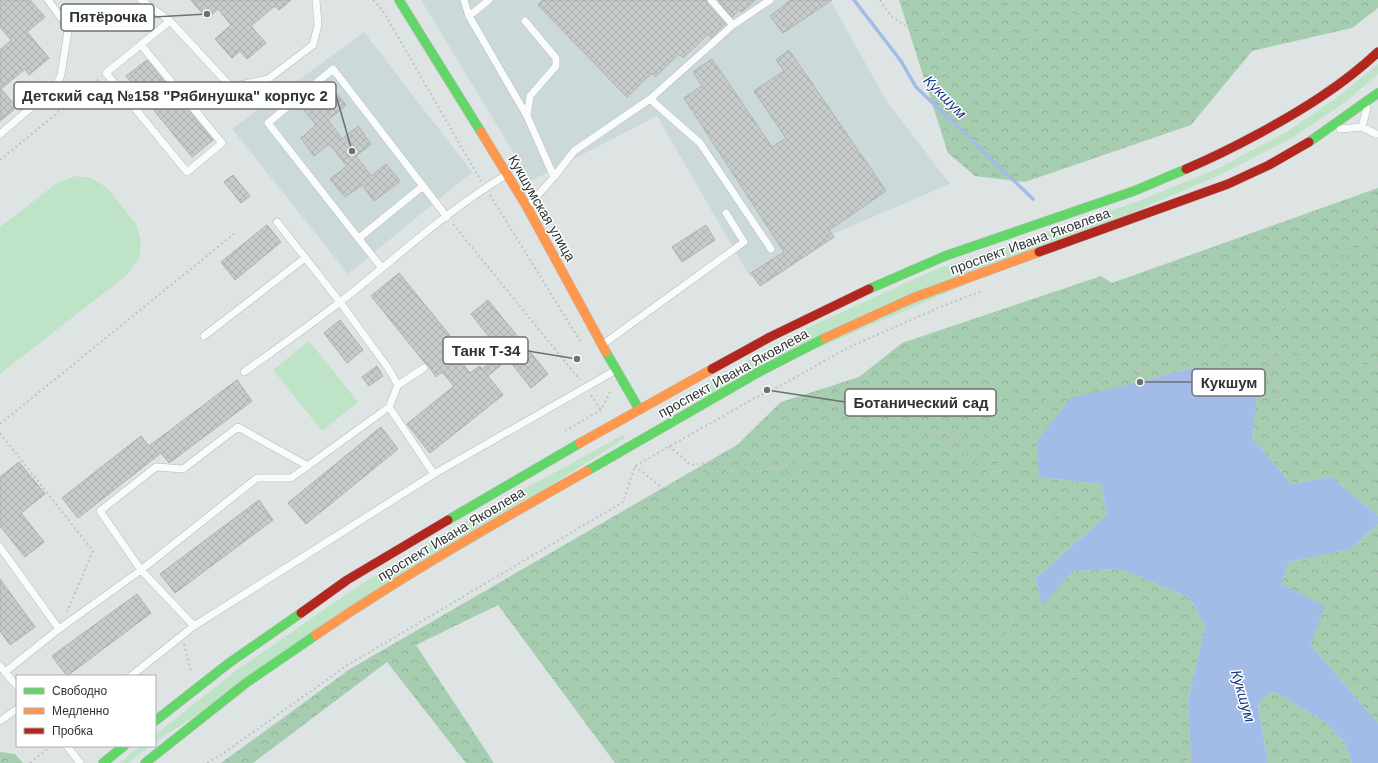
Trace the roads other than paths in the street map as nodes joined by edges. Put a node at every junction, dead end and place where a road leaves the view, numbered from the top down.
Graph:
1 (48, 0) edge
2 (141, 0) edge
3 (316, 0) edge
4 (399, 0) edge
5 (464, 0) edge
6 (489, 0) edge
7 (710, 0) edge
8 (768, 0) edge
9 (469, 16) junction
10 (170, 21) junction
11 (525, 21) dead end
12 (733, 25) junction
13 (141, 45) junction
14 (1378, 52) edge
15 (1376, 94) edge
16 (650, 99) junction
17 (527, 116) junction
18 (1362, 127) junction
19 (0, 134) edge
20 (1378, 134) edge
21 (1281, 159) junction
22 (508, 174) junction
23 (554, 177) junction
24 (423, 186) junction
25 (527, 207) junction
26 (726, 213) dead end
27 (447, 217) junction
28 (277, 222) dead end
29 (359, 238) junction
30 (771, 249) dead end
31 (305, 258) junction
32 (381, 267) junction
33 (340, 302) junction
34 (204, 336) dead end
35 (602, 346) junction
36 (424, 368) dead end
37 (616, 370) junction
38 (244, 372) dead end
39 (398, 385) junction
40 (388, 407) junction
41 (641, 412) junction
42 (308, 466) junction
43 (434, 474) junction
44 (0, 547) edge
45 (141, 570) junction
46 (194, 626) junction
47 (59, 629) junction
48 (0, 666) edge
49 (5, 672) junction
50 (132, 675) edge
51 (16, 685) edge
52 (16, 710) edge
53 (156, 720) edge
54 (0, 721) edge
55 (68, 747) edge
56 (123, 747) edge
57 (80, 763) edge
58 (103, 763) edge
59 (145, 763) edge

1 - 19 lane
2 - 10 lane
3 - 10 lane
4 - 22 main road, Кукшумская улица
5 - 9 lane
6 - 9 lane
7 - 12 lane
8 - 12 lane
9 - 17 lane
10 - 13 lane
11 - 17 lane
12 - 16 lane
13 - 13 lane
14 - 41 main road, проспект Ивана Яковлева
15 - 18 lane
15 - 21 main road, проспект Ивана Яковлева
16 - 23 lane
16 - 30 lane
17 - 23 lane
18 - 20 lane
18 - 21 lane
21 - 59 main road, проспект Ивана Яковлева
22 - 25 main road, Кукшумская улица
22 - 27 lane
23 - 25 lane
24 - 27 lane
24 - 29 lane
24 - 29 lane
25 - 35 main road, Кукшумская улица
26 - 35 lane
27 - 32 lane
28 - 31 lane
29 - 32 lane
31 - 33 lane
31 - 34 lane
32 - 33 lane
33 - 38 lane
33 - 39 lane
35 - 37 main road, Кукшумская улица
36 - 39 lane
37 - 41 main road, Кукшумская улица
37 - 43 lane
39 - 40 lane
40 - 42 lane
40 - 43 lane
41 - 53 main road, проспект Ивана Яковлева
42 - 45 lane
42 - 45 lane
43 - 46 lane
44 - 47 lane
45 - 46 lane
45 - 47 lane
46 - 50 lane
47 - 49 lane
48 - 49 lane
49 - 51 lane
52 - 54 lane
55 - 57 lane
56 - 58 main road

